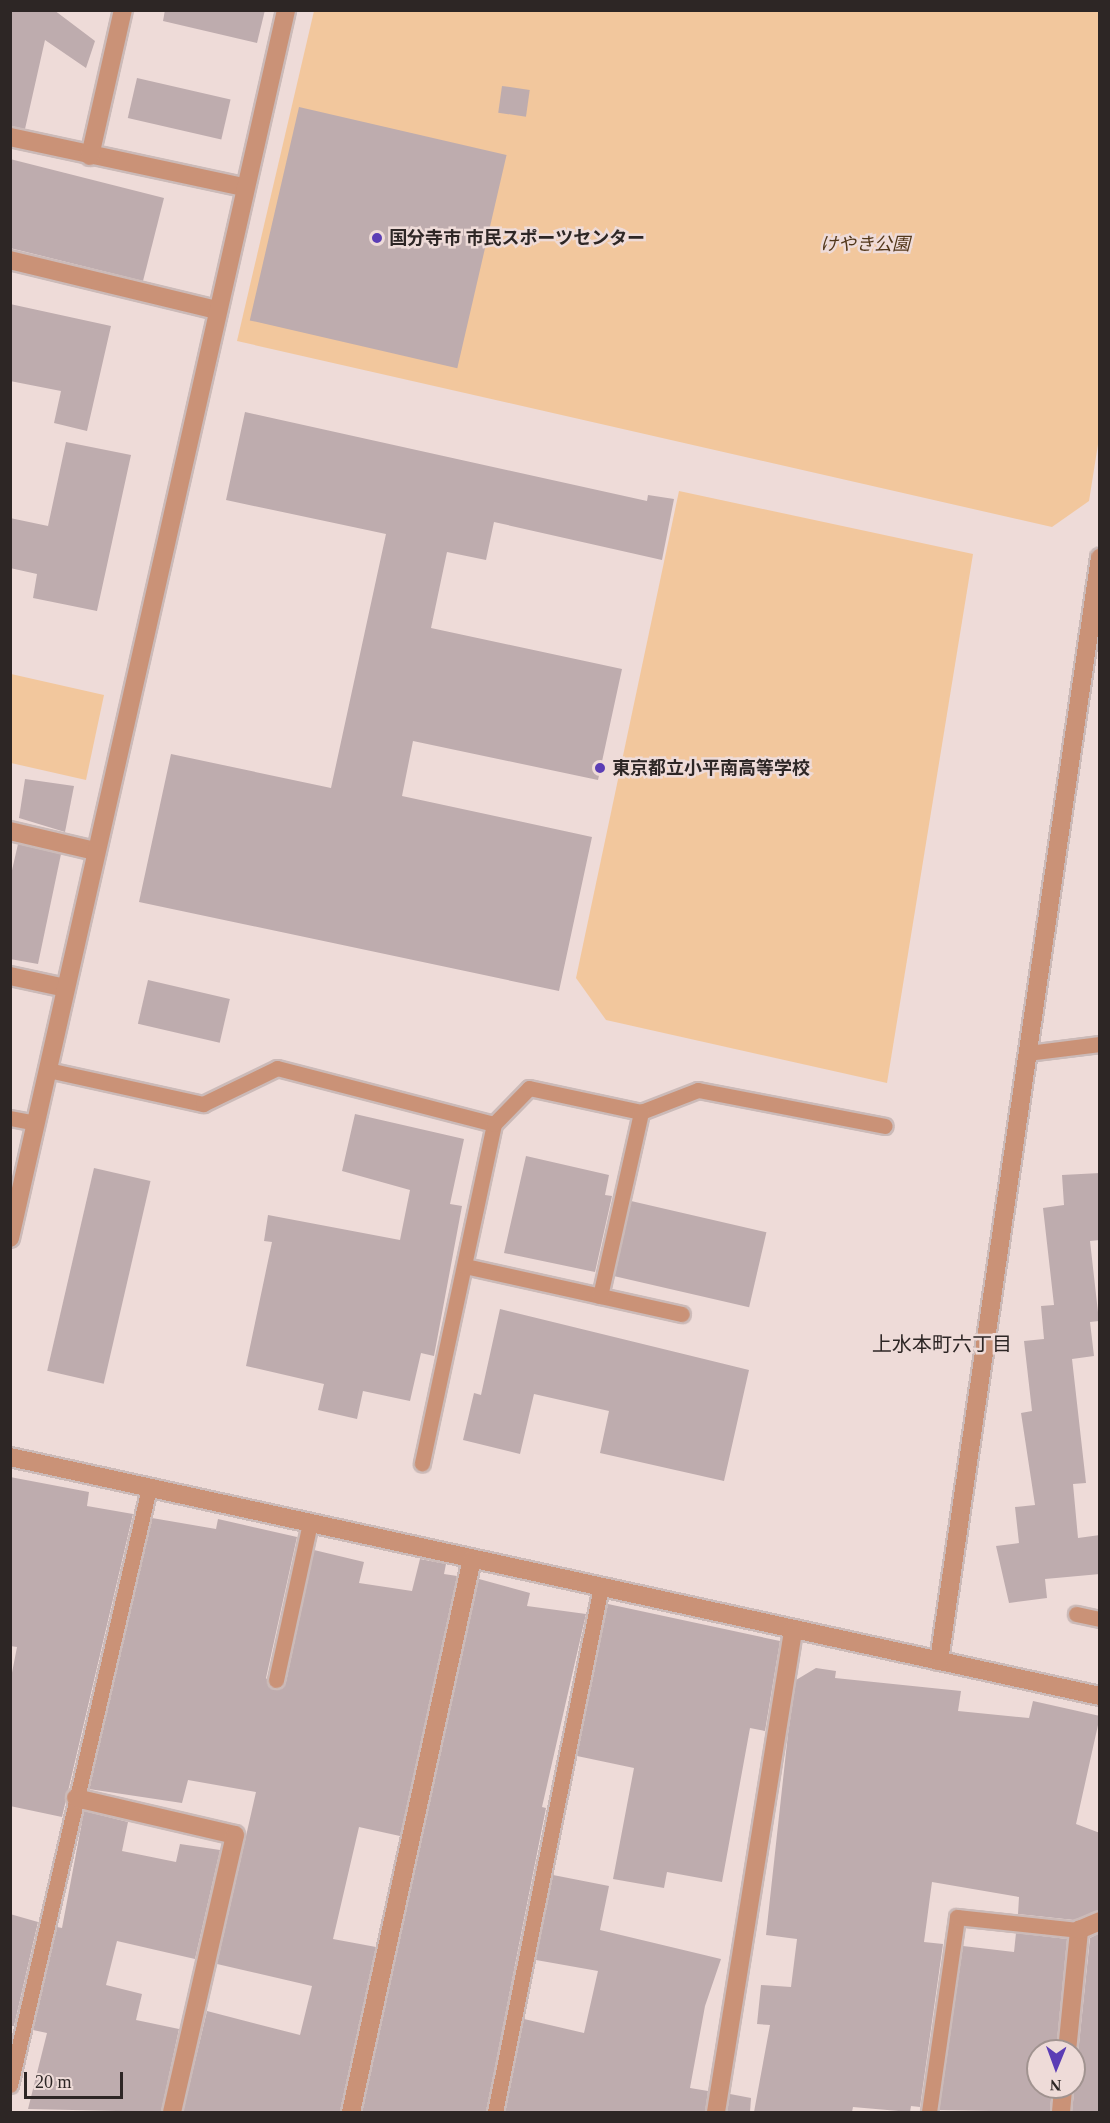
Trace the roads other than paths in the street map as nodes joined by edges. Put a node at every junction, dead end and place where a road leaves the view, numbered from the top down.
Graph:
1 (123, 10) edge
2 (286, 10) edge
3 (10, 137) edge
4 (90, 156) junction
5 (244, 187) junction
6 (10, 260) edge
7 (216, 310) junction
8 (1099, 562) edge
9 (10, 831) edge
10 (94, 851) junction
11 (10, 976) edge
12 (66, 988) junction
13 (1100, 1044) edge
14 (1028, 1053) junction
15 (48, 1070) junction
16 (641, 1112) junction
17 (10, 1118) edge
18 (36, 1124) junction
19 (494, 1124) junction
20 (885, 1126) dead end
21 (10, 1238) edge
22 (465, 1266) junction
23 (600, 1296) junction
24 (682, 1314) dead end
25 (10, 1457) edge
26 (422, 1463) dead end
27 (149, 1488) junction
28 (310, 1523) junction
29 (472, 1559) junction
30 (602, 1587) junction
31 (1076, 1614) dead end
32 (1100, 1619) edge
33 (793, 1629) junction
34 (939, 1661) junction
35 (276, 1680) dead end
36 (1100, 1696) edge
37 (76, 1798) junction
38 (1100, 1921) edge
39 (1079, 1930) junction
40 (1068, 2039) edge
41 (10, 2085) edge
42 (172, 2112) edge
43 (351, 2112) edge
44 (495, 2112) edge
45 (716, 2112) edge
46 (929, 2112) edge

1 - 4 street
2 - 5 street
3 - 4 street
4 - 5 street
5 - 7 street
6 - 7 street
7 - 10 street
8 - 14 street
9 - 10 street
10 - 12 street
11 - 12 street
12 - 15 street
13 - 14 lane
14 - 34 street
15 - 18 street
15 - 19 lane
16 - 19 lane
16 - 20 lane
16 - 23 lane
17 - 18 lane
18 - 21 street
19 - 22 lane
22 - 23 lane
22 - 26 lane
23 - 24 lane
25 - 27 street
27 - 28 street
27 - 37 lane
28 - 29 street
28 - 35 lane
29 - 30 street
29 - 43 street
30 - 33 street
30 - 44 lane
31 - 32 lane
33 - 34 street
33 - 45 street
34 - 36 street
37 - 41 lane
37 - 42 street
38 - 39 street
39 - 40 street
39 - 46 lane

